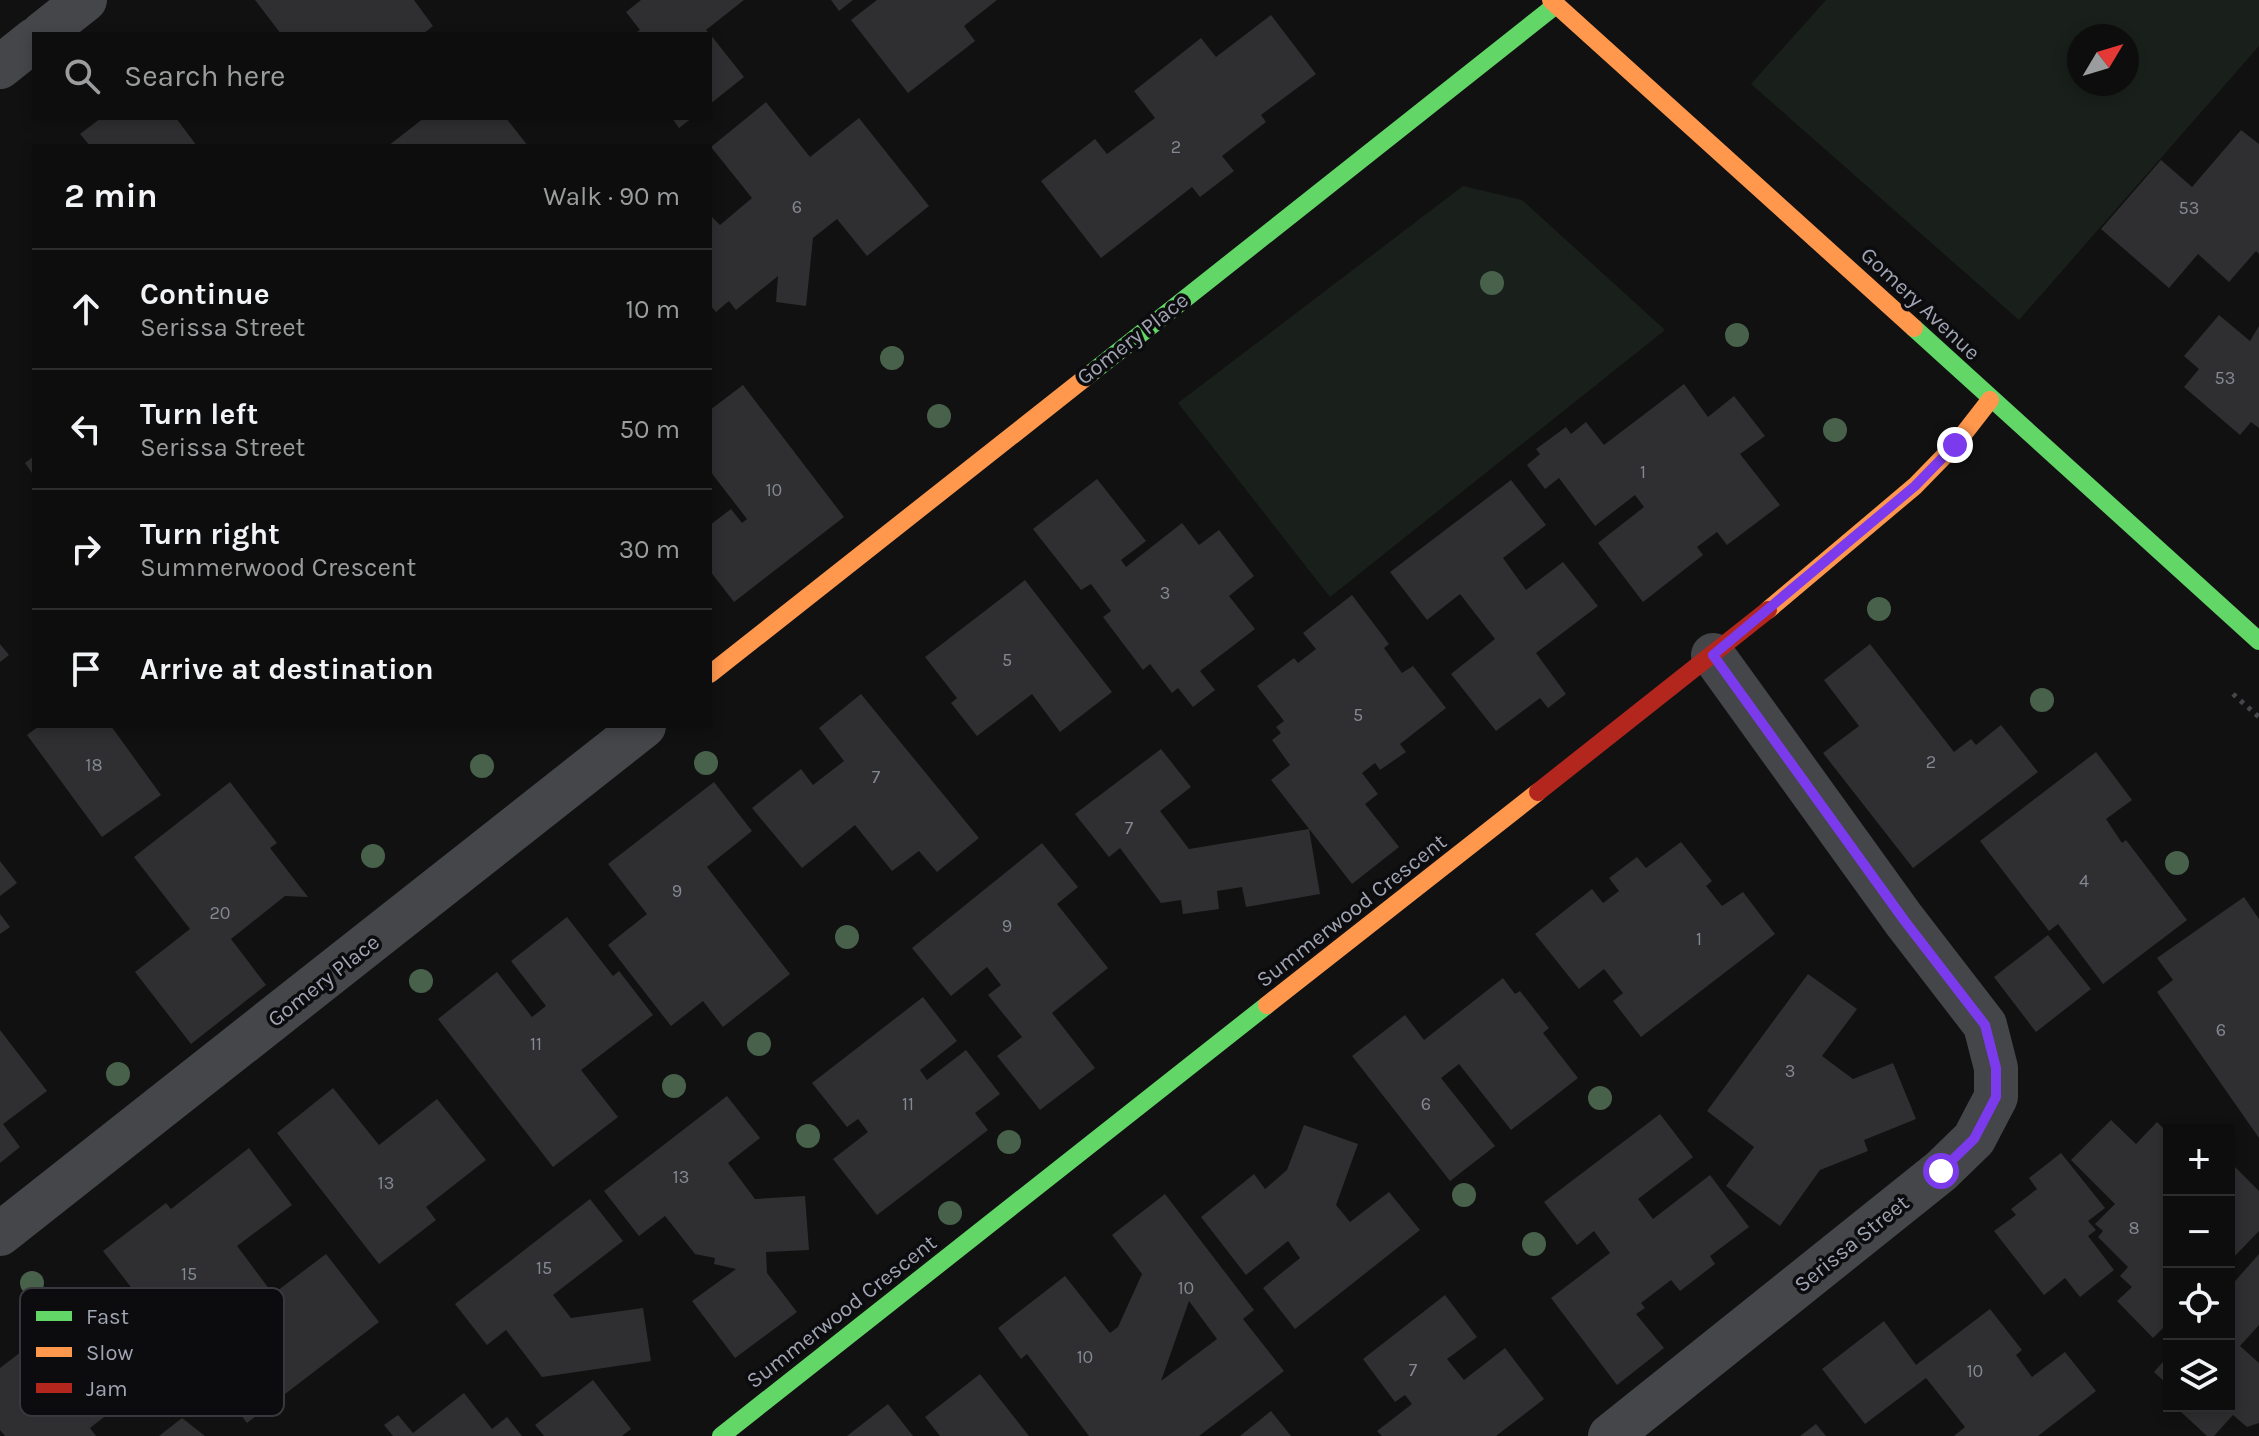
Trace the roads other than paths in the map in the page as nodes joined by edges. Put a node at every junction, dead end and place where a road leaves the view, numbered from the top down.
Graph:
1 (85, 0) edge
2 (1553, 2) edge
3 (45, 32) edge
4 (32, 42) edge
5 (0, 67) edge
6 (1990, 400) junction
7 (2259, 641) edge
8 (1713, 655) junction
9 (712, 672) edge
10 (641, 728) edge
11 (0, 1234) edge
12 (721, 1436) edge
13 (1610, 1436) edge

1 - 3 street
2 - 6 street, Gomery Avenue
2 - 9 street, Gomery Place
4 - 5 street
6 - 7 street, Gomery Avenue
6 - 8 street, Summerwood Crescent
8 - 12 street, Summerwood Crescent
8 - 13 street, Serissa Street
10 - 11 street, Gomery Place

